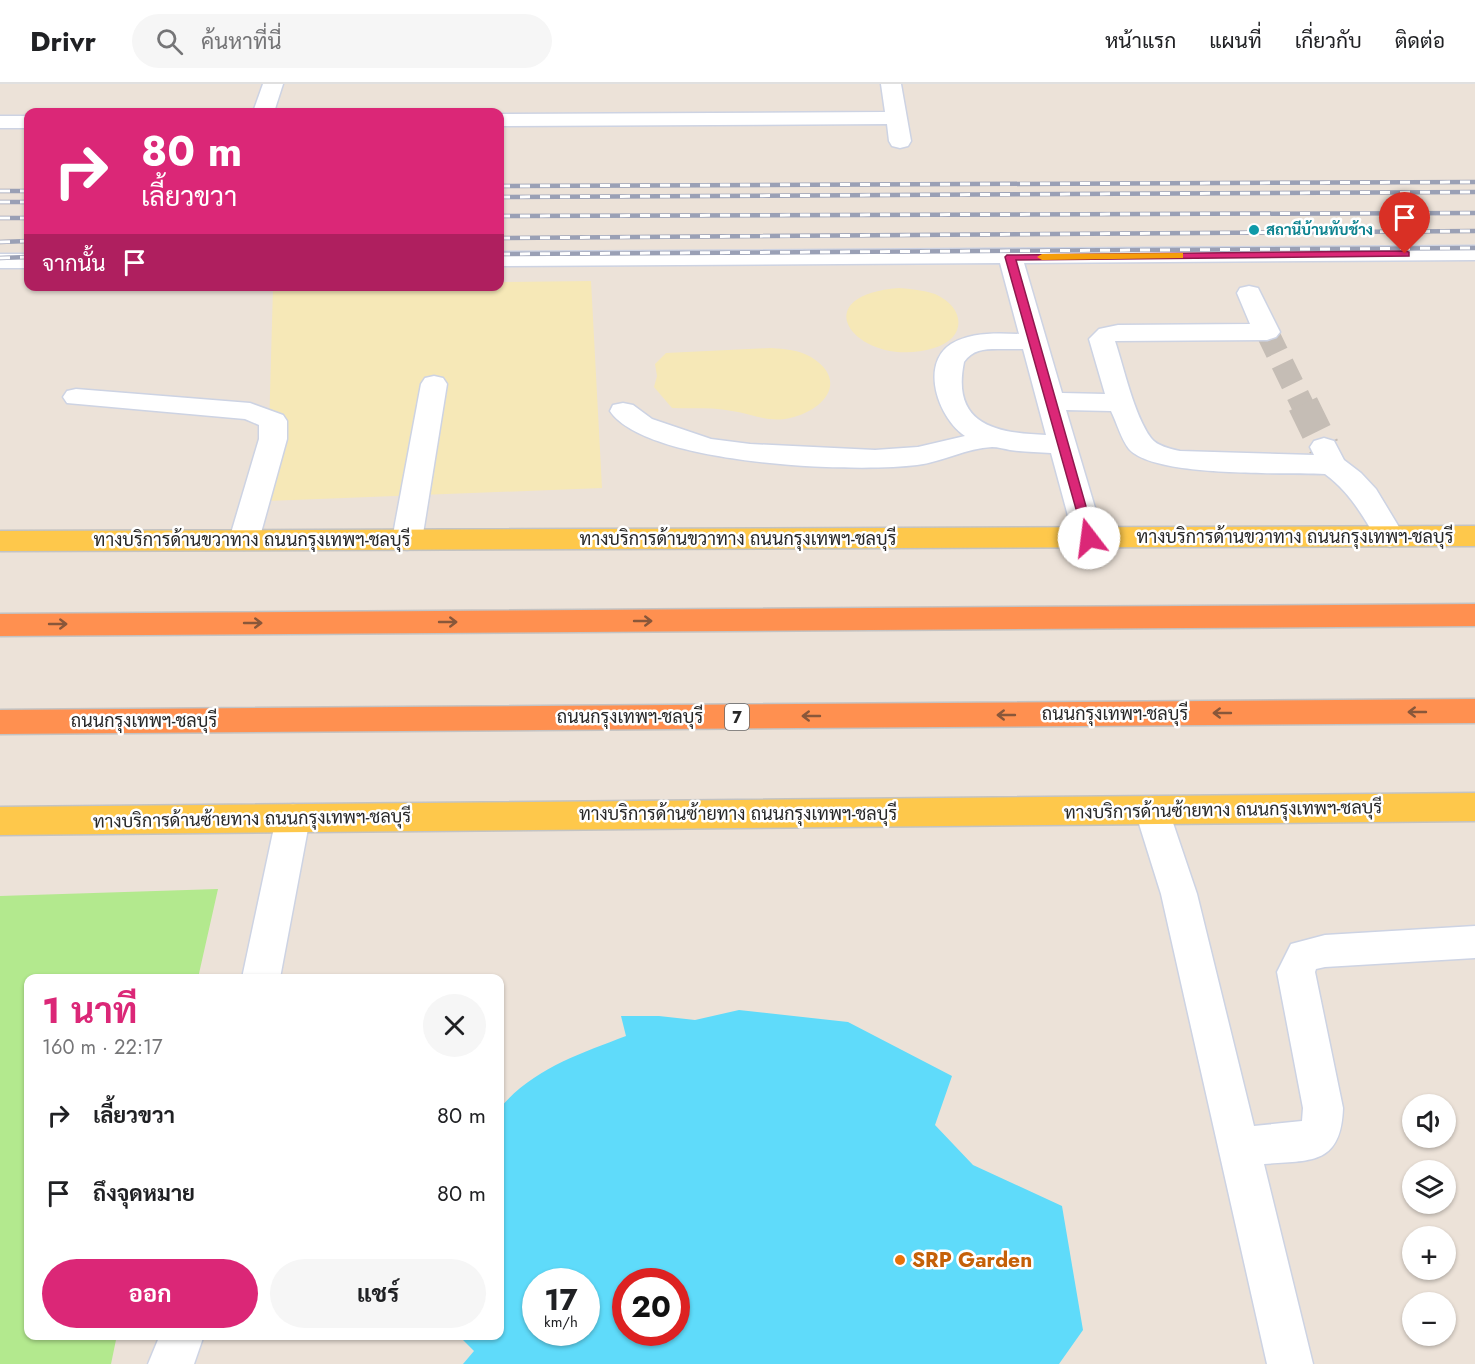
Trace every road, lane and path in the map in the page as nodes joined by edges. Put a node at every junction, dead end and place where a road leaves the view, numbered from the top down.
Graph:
1 (273, 84) edge
2 (891, 84) edge
3 (265, 108) edge
4 (897, 118) junction
5 (504, 120) edge
6 (0, 122) edge
7 (24, 122) edge
8 (900, 141) dead end
9 (1475, 253) edge
10 (1010, 257) junction
11 (504, 259) edge
12 (0, 261) edge
13 (24, 261) edge
14 (1249, 293) dead end
15 (1035, 342) junction
16 (434, 384) dead end
17 (76, 397) dead end
18 (1051, 401) junction
19 (1121, 403) junction
20 (623, 411) dead end
21 (994, 438) junction
22 (1063, 446) junction
23 (1475, 536) edge
24 (1390, 537) junction
25 (1089, 538) junction
26 (244, 540) junction
27 (407, 540) junction
28 (0, 541) edge
29 (1475, 615) edge
30 (0, 625) edge
31 (1475, 711) edge
32 (0, 722) edge
33 (1475, 807) edge
34 (1152, 811) junction
35 (293, 818) junction
36 (0, 821) edge
37 (1475, 942) edge
38 (262, 974) edge
39 (1239, 1147) junction
40 (180, 1340) edge
41 (171, 1364) edge
42 (1290, 1364) edge

1 - 3 street
2 - 4 street
4 - 5 street
4 - 8 street
6 - 7 street
9 - 10 street
10 - 11 street
10 - 15 street
12 - 13 street
14 - 19 street
15 - 18 street
15 - 21 street
16 - 27 street
17 - 26 street
18 - 19 street
18 - 22 street
19 - 24 street
20 - 21 street
21 - 22 street
22 - 25 street
23 - 24 main road, ทางบริการด้านขวาทาง ถนนกรุงเทพฯ-ชลบุรี
24 - 25 main road, ทางบริการด้านขวาทาง ถนนกรุงเทพฯ-ชลบุรี
25 - 27 main road, ทางบริการด้านขวาทาง ถนนกรุงเทพฯ-ชลบุรี
26 - 27 main road, ทางบริการด้านขวาทาง ถนนกรุงเทพฯ-ชลบุรี
26 - 28 main road, ทางบริการด้านขวาทาง ถนนกรุงเทพฯ-ชลบุรี
30 -> 29 highway
31 -> 32 highway, ถนนกรุงเทพฯ-ชลบุรี / 7
33 - 34 main road, ทางบริการด้านซ้ายทาง ถนนกรุงเทพฯ-ชลบุรี
34 - 35 main road, ทางบริการด้านซ้ายทาง ถนนกรุงเทพฯ-ชลบุรี
34 - 39 street
35 - 36 main road, ทางบริการด้านซ้ายทาง ถนนกรุงเทพฯ-ชลบุรี
35 - 38 street
37 - 39 street
39 - 42 street
40 - 41 street

